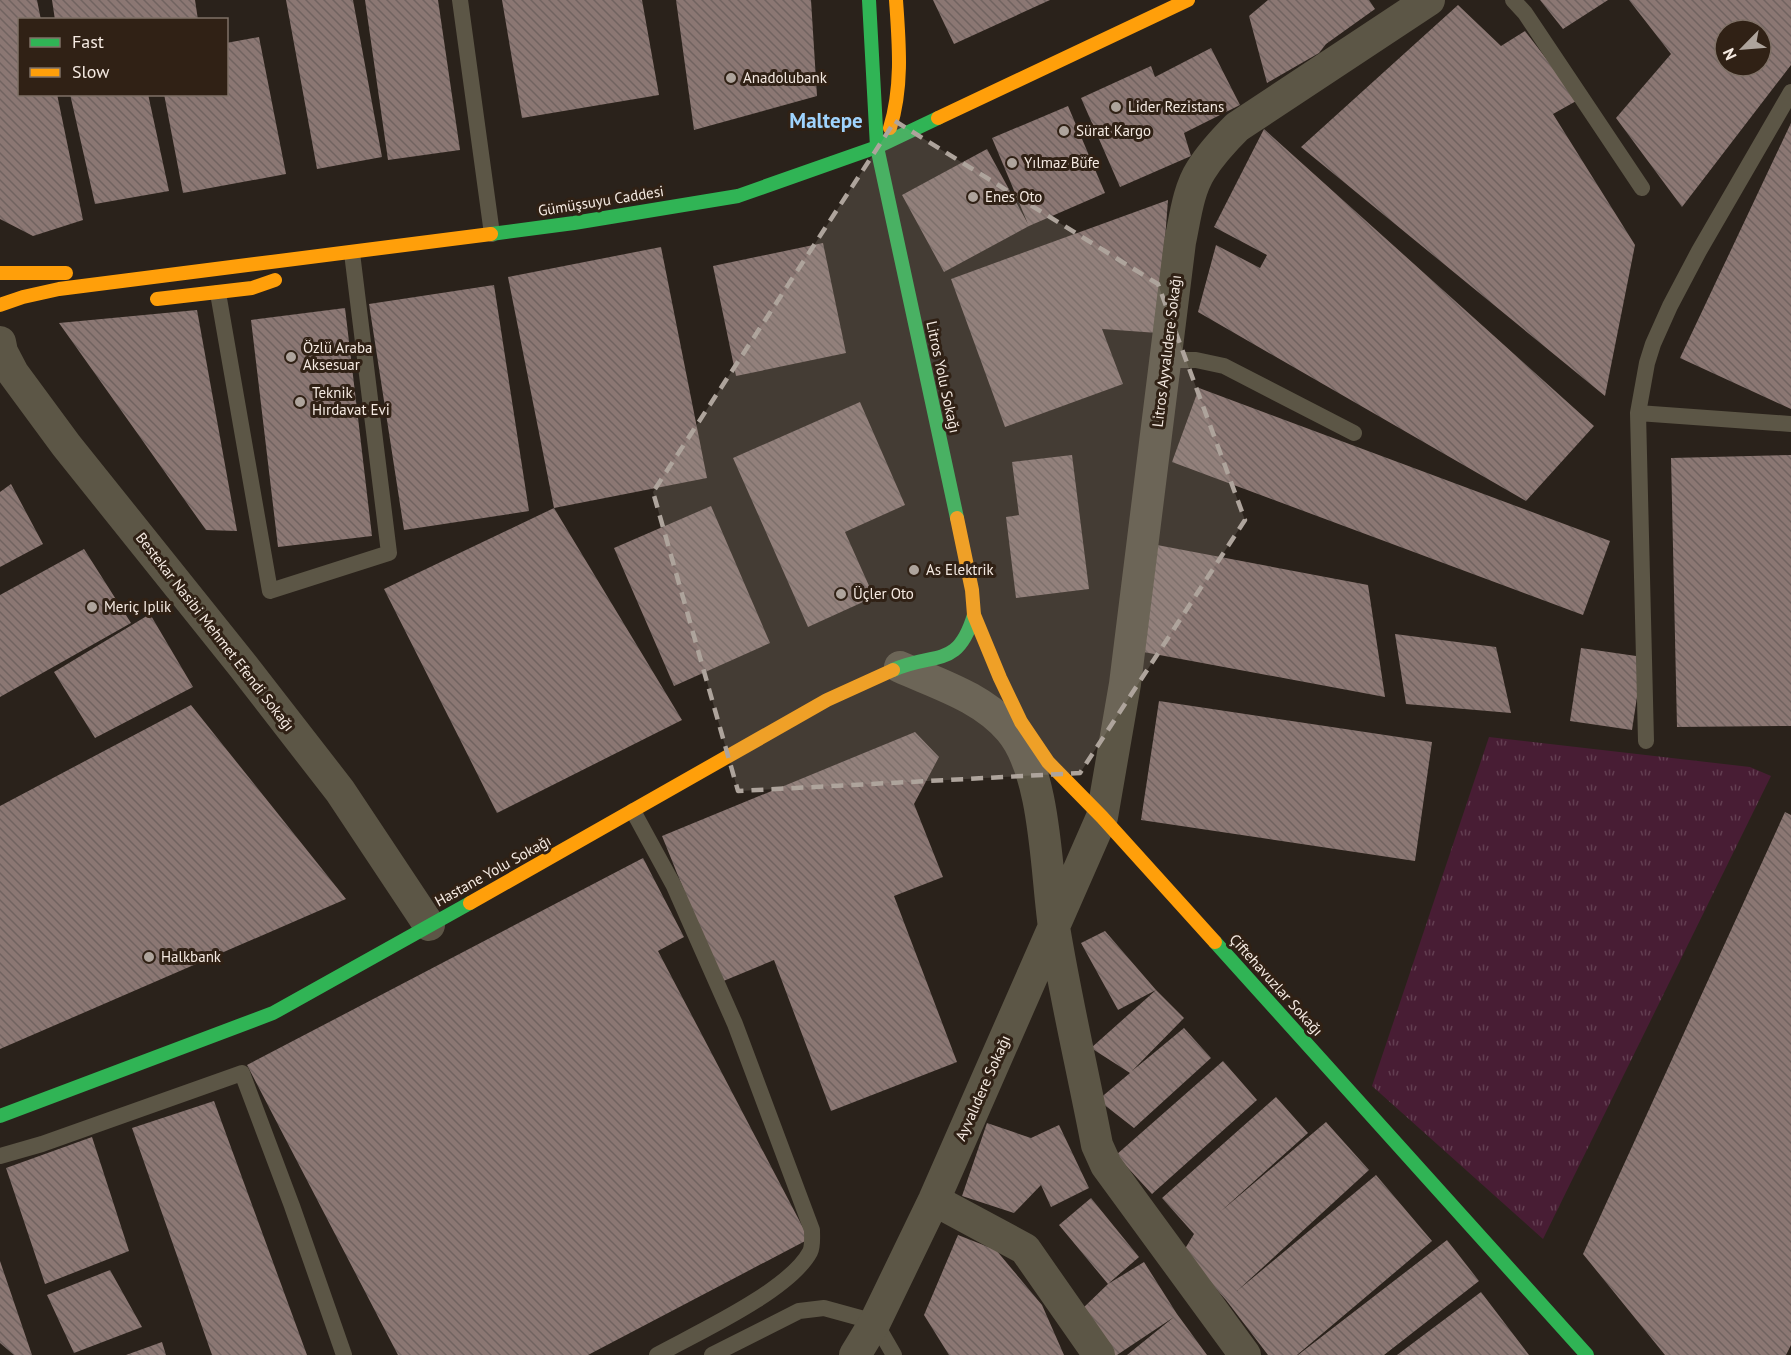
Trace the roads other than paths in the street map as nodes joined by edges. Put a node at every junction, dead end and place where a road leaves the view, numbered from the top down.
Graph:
1 (460, 0) edge
2 (869, 0) edge
3 (896, 0) edge
4 (1188, 0) edge
5 (1429, 0) edge
6 (1513, 0) edge
7 (1791, 92) edge
8 (877, 147) junction
9 (1642, 188) dead end
10 (492, 234) junction
11 (352, 253) junction
12 (322, 257) junction
13 (0, 273) edge
14 (218, 293) junction
15 (148, 300) dead end
16 (0, 305) edge
17 (0, 342) edge
18 (1165, 360) junction
19 (1638, 413) junction
20 (1791, 424) edge
21 (1354, 433) dead end
22 (974, 615) junction
23 (900, 667) junction
24 (1646, 741) dead end
25 (1074, 789) junction
26 (1039, 803) junction
27 (633, 811) junction
28 (1102, 817) junction
29 (429, 925) junction
30 (1054, 927) junction
31 (0, 1116) edge
32 (0, 1156) edge
33 (933, 1200) junction
34 (875, 1322) junction
35 (344, 1355) edge
36 (657, 1355) edge
37 (712, 1355) edge
38 (855, 1355) edge
39 (894, 1355) edge
40 (1099, 1355) edge
41 (1245, 1355) edge
42 (1587, 1355) edge

1 - 10 lane
2 - 8 main road, Litros Yolu Sokağı
3 - 8 main road
4 - 8 main road, Gümüşsuyu Caddesi
5 - 18 street, Litros Ayvalıdere Sokağı
6 - 9 lane
7 - 19 lane
8 - 10 main road, Gümüşsuyu Caddesi
8 - 22 main road, Litros Yolu Sokağı
10 - 11 main road, Gümüşsuyu Caddesi
11 - 12 main road, Gümüşsuyu Caddesi
11 - 14 lane
12 - 13 main road
12 - 14 main road
12 - 16 main road
14 - 15 main road
17 - 29 street, Bestekar Nasibi Mehmet Efendi Sokağı
18 - 21 lane
18 - 28 street, Litros Ayvalıdere Sokağı
19 - 20 lane
19 - 24 lane
22 - 23 main road, Hastane Yolu Sokağı
22 - 25 main road, Çiftehavuzlar Sokağı
23 - 26 street
23 - 27 main road, Hastane Yolu Sokağı
25 - 26 street
25 - 28 main road, Çiftehavuzlar Sokağı
26 - 30 street
27 - 29 main road, Hastane Yolu Sokağı
27 - 36 lane
28 - 30 street, Ayvalıdere Sokağı
28 - 42 main road, Çiftehavuzlar Sokağı
29 - 31 main road, Hastane Yolu Sokağı
30 - 33 street, Ayvalıdere Sokağı
30 - 41 street
32 - 35 lane
33 - 34 street, Ayvalıdere Sokağı
33 - 40 street
34 - 37 lane
34 - 38 street, Ayvalıdere Sokağı
34 - 39 lane

